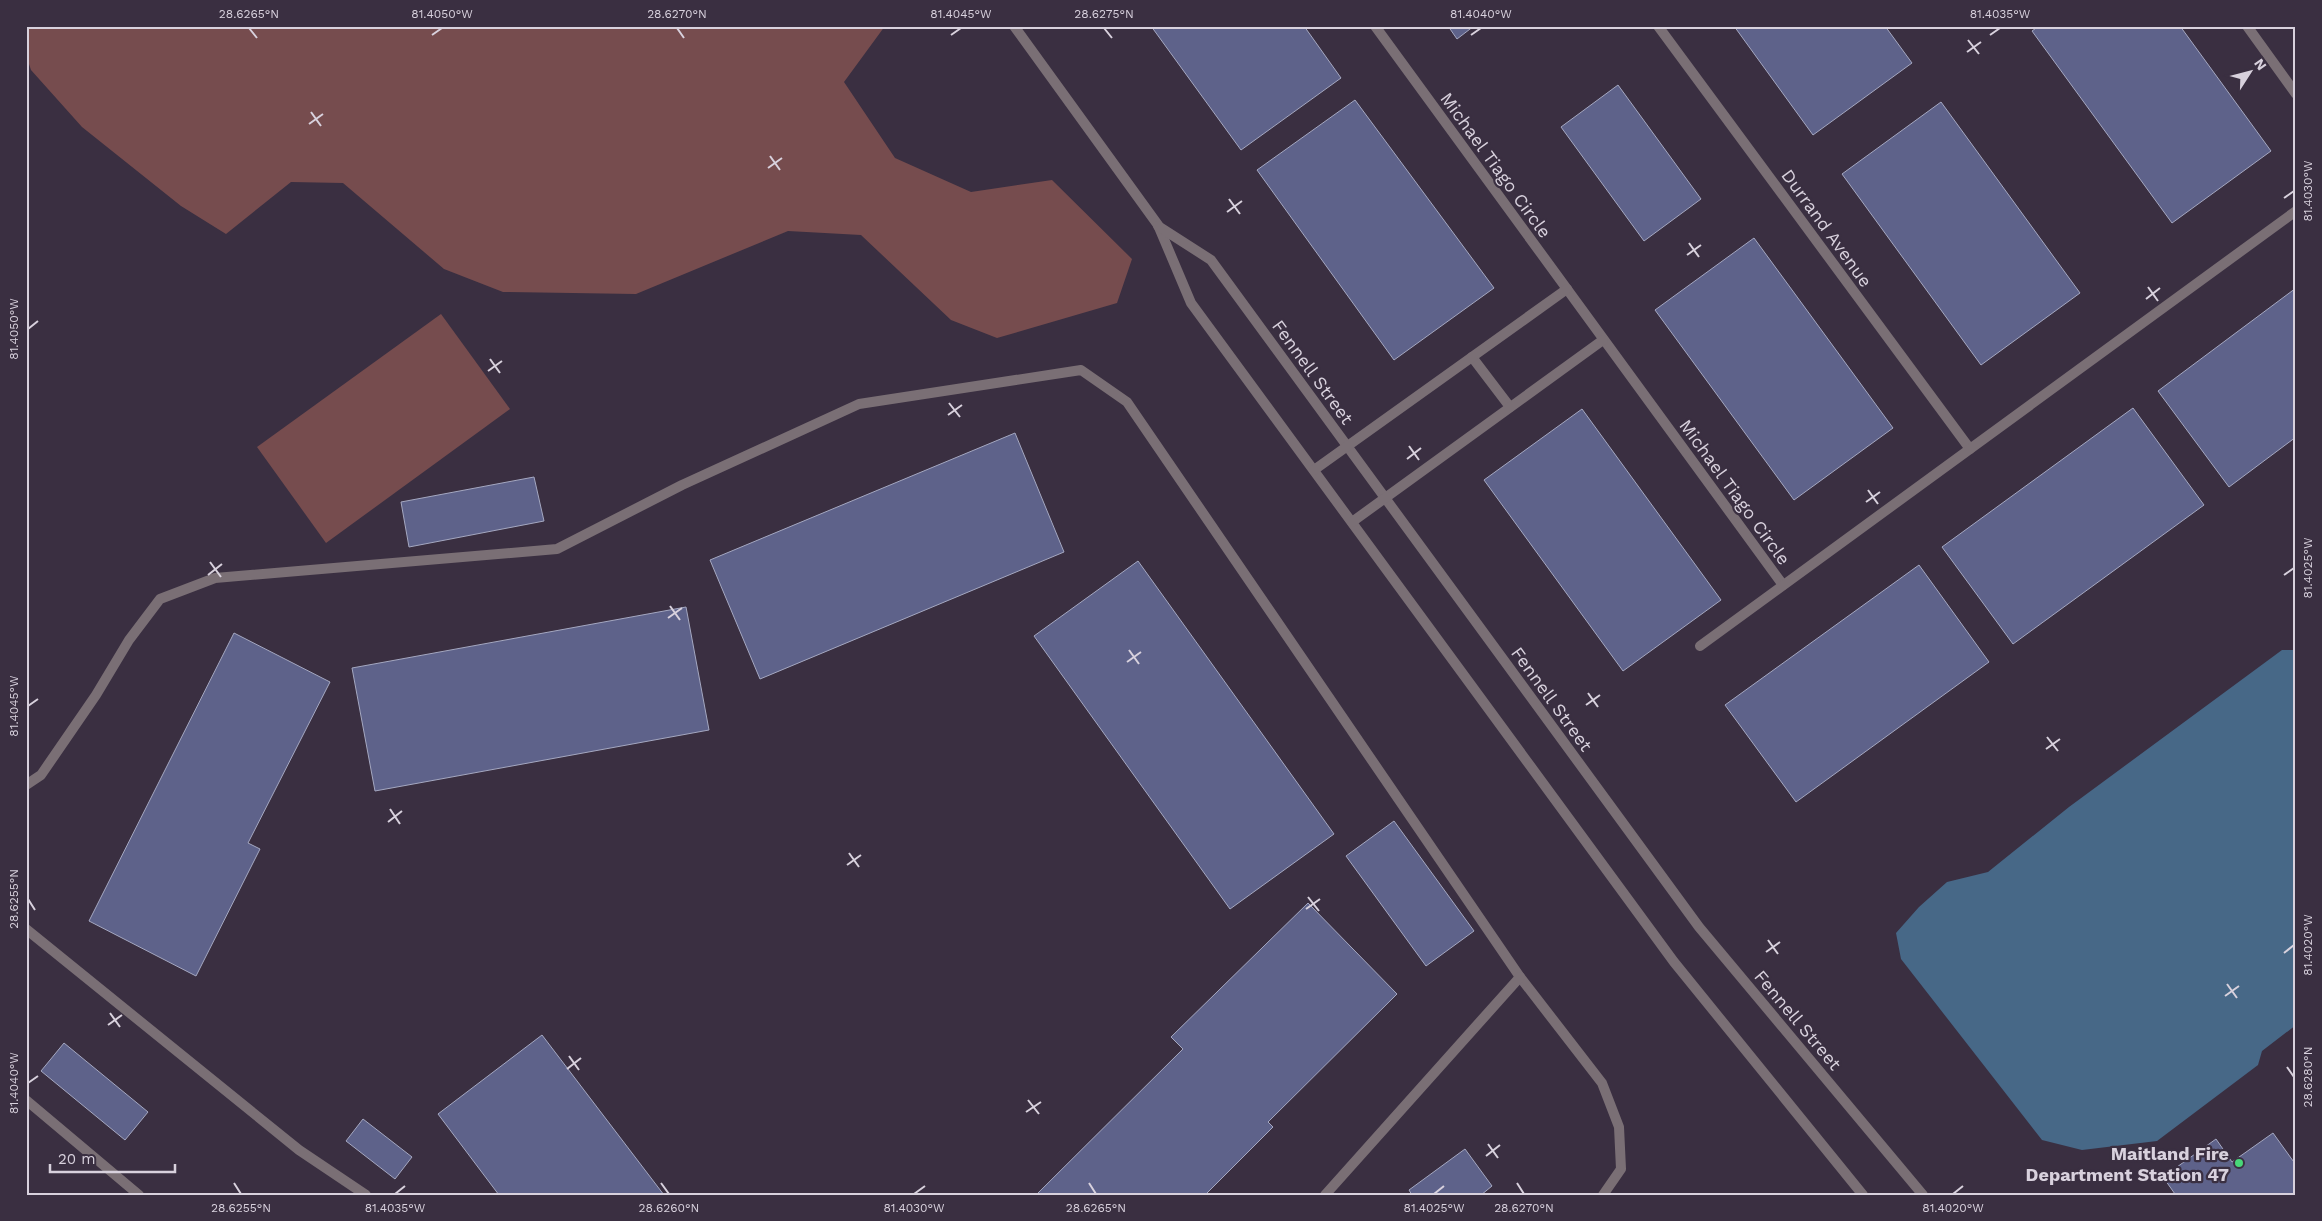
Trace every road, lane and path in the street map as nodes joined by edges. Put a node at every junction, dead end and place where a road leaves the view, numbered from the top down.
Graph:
1 (1014, 26) edge
2 (1375, 26) edge
3 (1658, 26) edge
4 (2247, 26) edge
5 (2296, 94) edge
6 (2296, 211) edge
7 (1158, 225) junction
8 (1567, 290) junction
9 (1603, 340) junction
10 (1472, 357) junction
11 (1510, 407) junction
12 (1347, 447) junction
13 (1970, 449) junction
14 (1314, 470) junction
15 (1385, 498) junction
16 (1352, 522) junction
17 (1783, 585) junction
18 (1700, 646) dead end
19 (26, 785) edge
20 (26, 929) edge
21 (1520, 977) junction
22 (26, 1100) edge
23 (139, 1195) edge
24 (366, 1195) edge
25 (1325, 1195) edge
26 (1603, 1195) edge
27 (1863, 1195) edge
28 (1923, 1195) edge

1 - 7 street, Fennell Street
2 - 8 street, Michael Tiago Circle
3 - 13 street, Durrand Avenue
4 - 5 street
6 - 13 street, Michael Tiago Circle
7 - 12 street, Fennell Street
7 - 14 street, Fennell Street
8 - 9 street, Michael Tiago Circle
8 - 10 street
9 - 11 street
9 - 17 street, Michael Tiago Circle
10 - 11 street
10 - 12 street
11 - 15 street
12 - 14 street
12 - 15 street, Fennell Street
13 - 17 street, Michael Tiago Circle
14 - 16 street, Fennell Street
15 - 16 street
15 - 28 street, Fennell Street
16 - 27 street, Fennell Street
17 - 18 street
19 - 21 street
20 - 24 street
21 - 25 street
21 - 26 street
22 - 23 street

